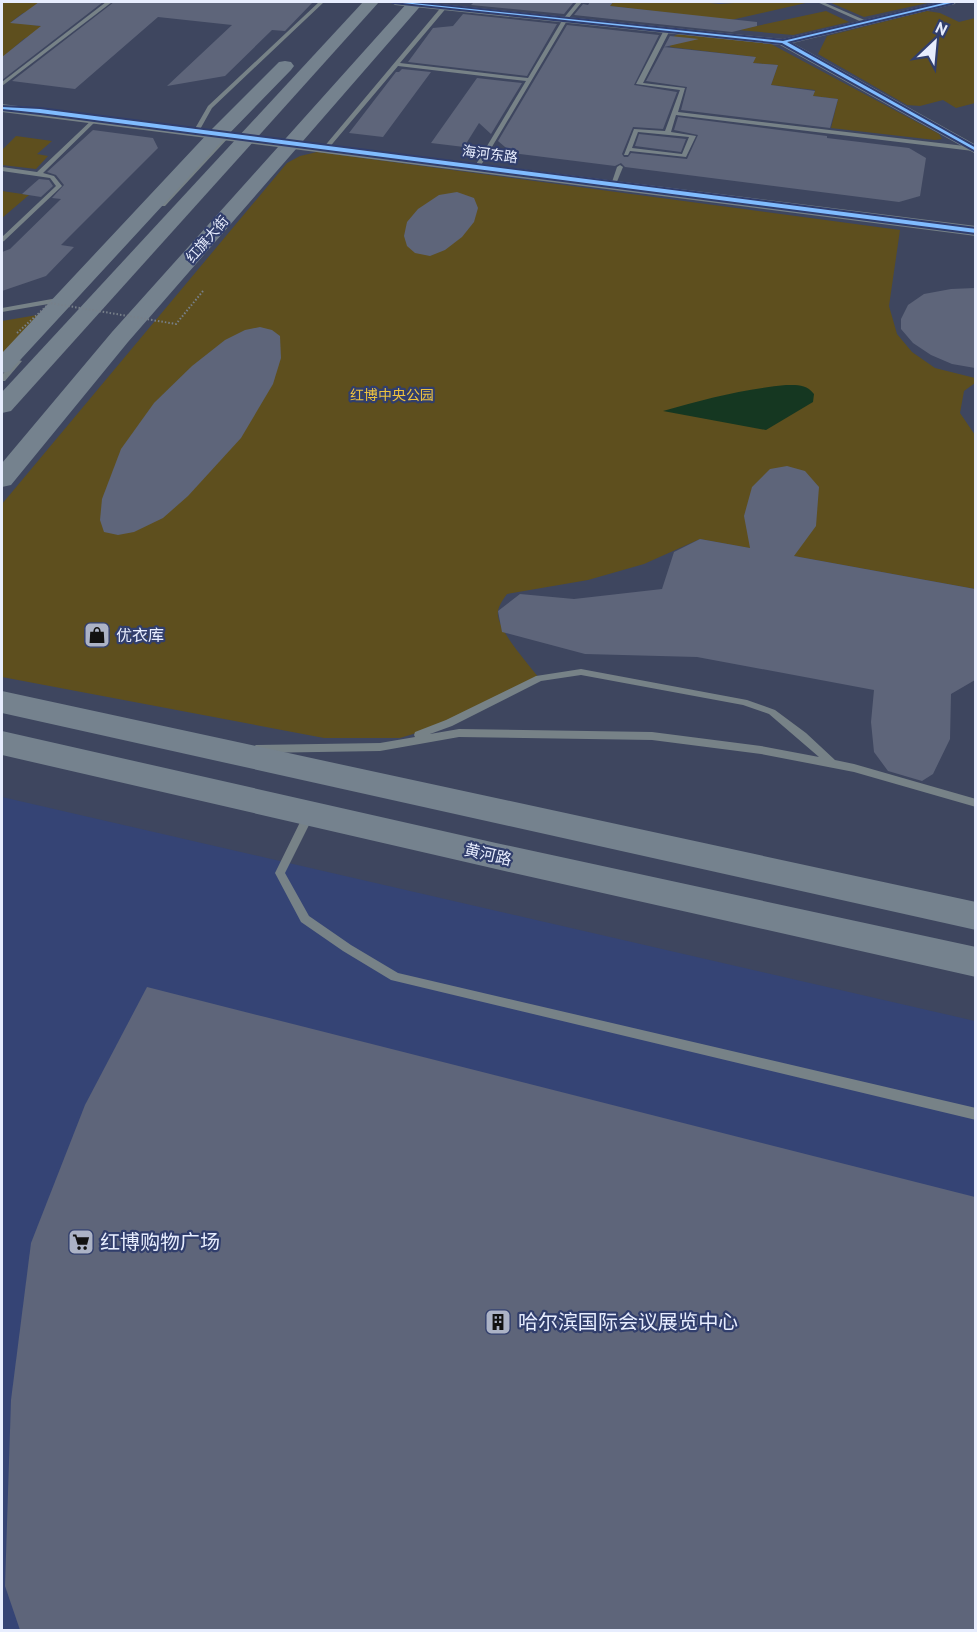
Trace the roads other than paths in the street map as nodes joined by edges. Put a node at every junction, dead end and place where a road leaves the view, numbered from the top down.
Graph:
1 (110, 2) edge
2 (321, 2) edge
3 (347, 2) edge
4 (371, 2) edge
5 (405, 2) edge
6 (579, 2) edge
7 (820, 2) edge
8 (951, 2) edge
9 (445, 6) junction
10 (566, 19) junction
11 (866, 22) junction
12 (667, 30) junction
13 (318, 32) dead end
14 (783, 42) junction
15 (296, 54) dead end
16 (398, 64) junction
17 (530, 80) junction
18 (2, 84) edge
19 (2, 108) edge
20 (674, 113) junction
21 (96, 118) junction
22 (196, 132) junction
23 (667, 133) junction
24 (223, 135) junction
25 (249, 138) junction
26 (282, 142) junction
27 (326, 148) junction
28 (974, 150) edge
29 (478, 166) junction
30 (620, 167) dead end
31 (2, 169) edge
32 (38, 174) junction
33 (613, 184) junction
34 (975, 231) edge
35 (2, 240) edge
36 (73, 297) junction
37 (2, 310) edge
38 (2, 366) edge
39 (2, 379) edge
40 (2, 406) edge
41 (2, 451) edge
42 (2, 479) edge
43 (2, 702) edge
44 (2, 742) edge
45 (397, 744) junction
46 (213, 748) junction
47 (831, 763) junction
48 (975, 803) edge
49 (310, 813) junction
50 (975, 916) edge
51 (975, 962) edge
52 (975, 1114) edge

1 - 18 lane
2 - 22 lane
3 - 13 main road
4 - 25 main road
5 - 9 street
5 - 26 main road, 红旗大街
6 - 10 lane
7 - 11 lane
8 - 11 street
9 - 10 street
9 - 16 lane
10 - 12 street
10 - 17 lane
11 - 14 street
12 - 14 street
12 - 20 lane
14 - 28 street
15 - 24 main road
16 - 17 lane
16 - 27 lane
17 - 29 lane
19 - 21 street, 海河东路
20 - 23 lane
20 - 28 lane
21 - 22 street, 海河东路
21 - 32 lane
22 - 24 street, 海河东路
23 - 23 lane
24 - 25 street, 海河东路
24 - 36 main road
25 - 26 street, 海河东路
25 - 40 main road
26 - 27 street, 海河东路
26 - 41 main road, 红旗大街
26 - 42 main road, 红旗大街
27 - 29 street, 海河东路
29 - 33 street, 海河东路
30 - 33 lane
31 - 32 lane
32 - 35 lane
33 - 34 street, 海河东路
36 - 37 lane
36 - 38 main road
36 - 39 lane
43 - 46 main road
44 - 49 main road, 黄河路
45 - 46 lane
45 - 47 lane
45 - 47 lane
46 - 50 main road
47 - 48 lane
49 - 51 main road, 黄河路
49 - 52 lane

